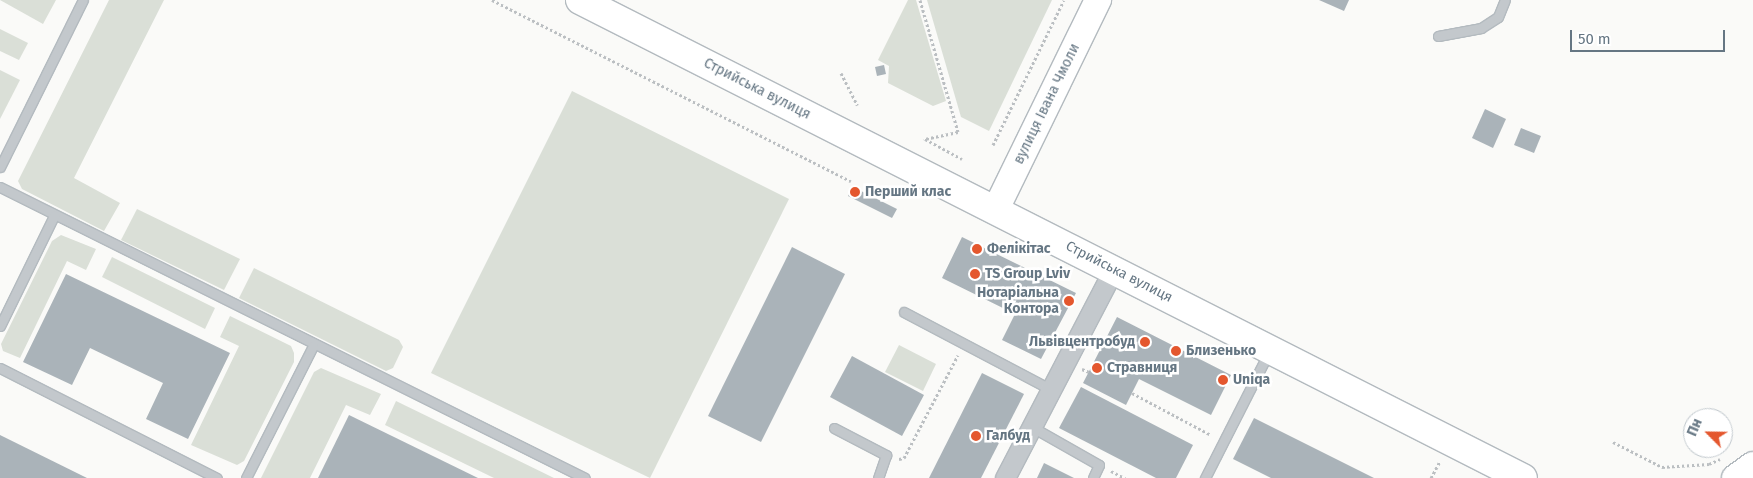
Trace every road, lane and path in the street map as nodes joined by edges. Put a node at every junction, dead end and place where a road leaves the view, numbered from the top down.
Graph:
1 (83, 0) edge
2 (492, 0) edge
3 (580, 0) edge
4 (920, 0) edge
5 (1064, 0) edge
6 (1098, 0) edge
7 (1505, 0) edge
8 (1438, 36) dead end
9 (841, 73) dead end
10 (857, 105) dead end
11 (993, 145) dead end
12 (962, 159) dead end
13 (0, 167) edge
14 (851, 181) dead end
15 (0, 187) edge
16 (996, 209) junction
17 (54, 216) junction
18 (1114, 270) junction
19 (904, 312) dead end
20 (0, 326) edge
21 (964, 344) junction
22 (313, 346) junction
23 (1270, 349) junction
24 (0, 368) edge
25 (1052, 390) junction
26 (1132, 394) dead end
27 (1032, 427) junction
28 (834, 428) dead end
29 (1224, 441) junction
30 (1613, 442) dead end
31 (886, 460) junction
32 (1440, 460) dead end
33 (1753, 465) edge
34 (1731, 467) edge
35 (217, 478) edge
36 (246, 478) edge
37 (585, 478) edge
38 (878, 478) edge
39 (1005, 478) edge
40 (1094, 478) edge
41 (1205, 478) edge
42 (1432, 478) edge
43 (1523, 478) edge

1 - 13 lane
2 - 14 path
3 - 16 main road, Стрийська вулиця
4 - 12 path
5 - 11 path
6 - 16 street, вулиця Івана Чмоли
7 - 8 lane
9 - 10 path
15 - 17 lane
16 - 18 main road, Стрийська вулиця
17 - 20 lane
17 - 22 lane
18 - 23 main road, Стрийська вулиця
18 - 25 street
19 - 21 lane
21 - 25 lane
21 - 31 path
22 - 36 lane
22 - 37 lane
23 - 29 lane
23 - 43 main road, Стрийська вулиця
24 - 35 lane
25 - 27 street
26 - 29 path
27 - 39 street
27 - 40 lane
28 - 31 lane
29 - 41 lane
30 - 34 path
31 - 38 lane
32 - 42 path
33 - 34 street

